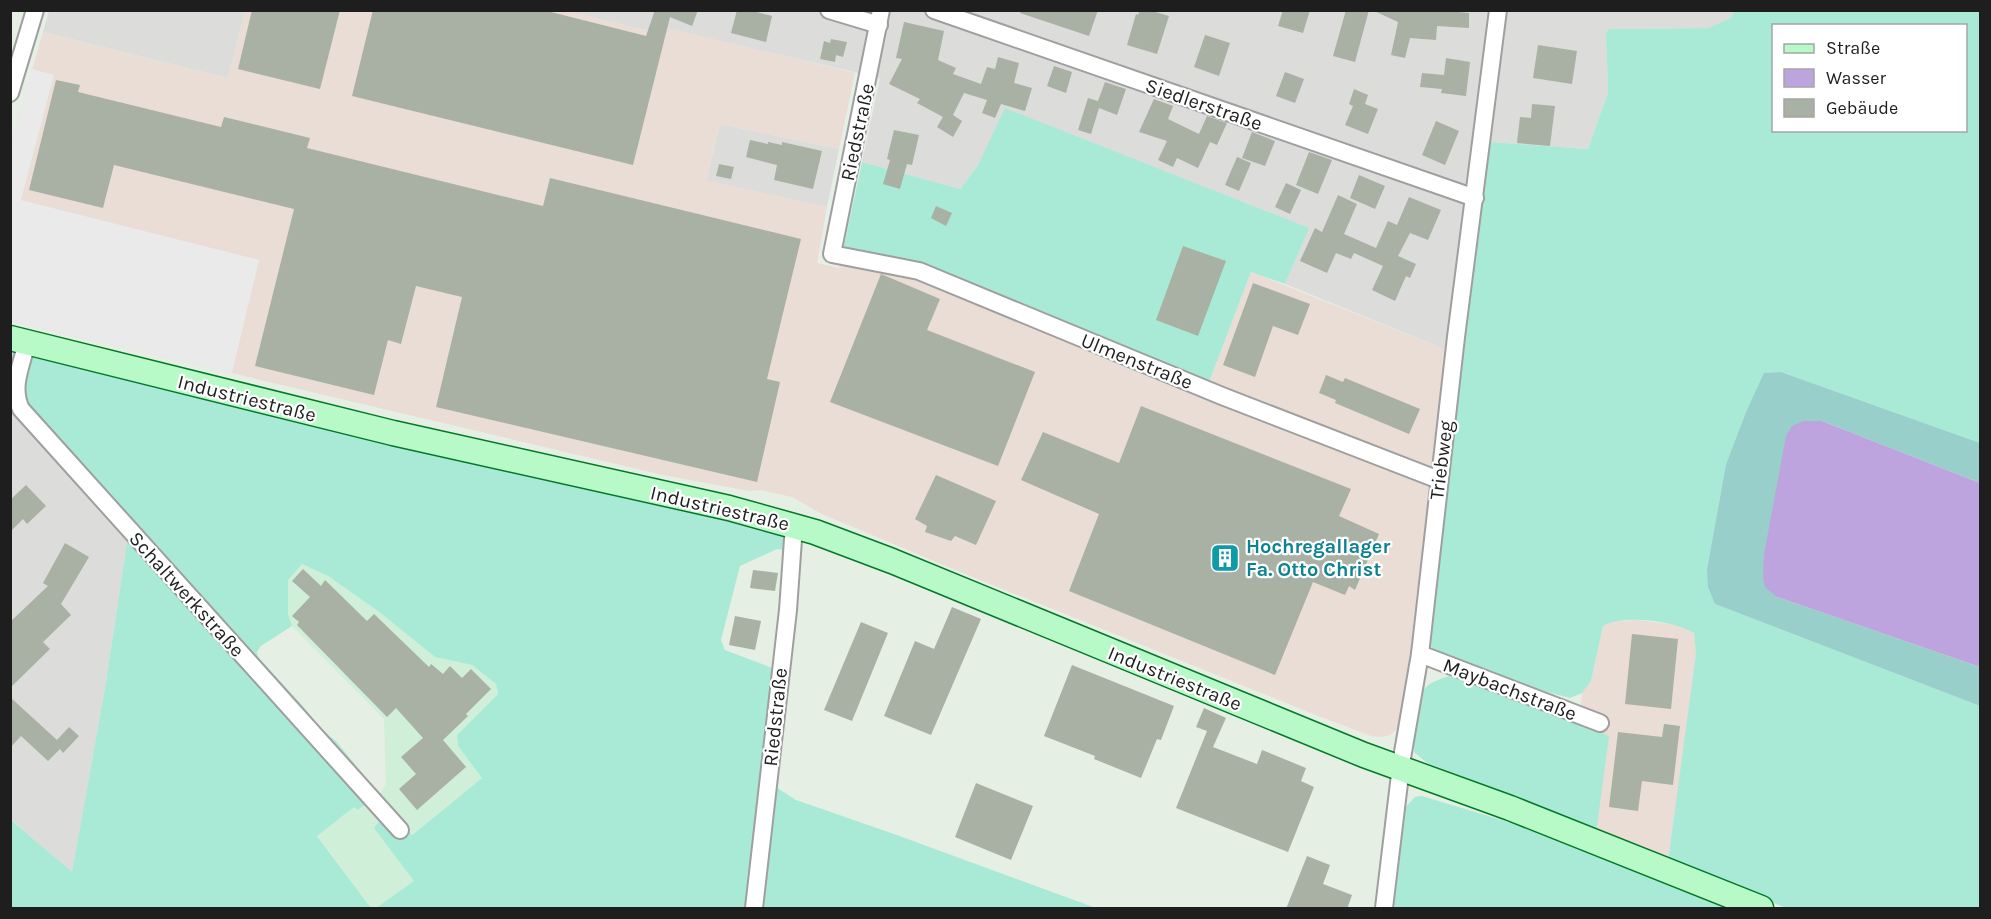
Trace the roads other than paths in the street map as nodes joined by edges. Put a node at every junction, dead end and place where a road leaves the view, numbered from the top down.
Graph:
1 (34, 10) edge
2 (829, 10) edge
3 (934, 10) edge
4 (1498, 10) edge
5 (880, 18) edge
6 (10, 93) edge
7 (1475, 198) junction
8 (832, 254) joint
9 (19, 340) edge
10 (1439, 480) junction
11 (794, 525) junction
12 (1420, 654) junction
13 (1600, 723) dead end
14 (1401, 769) junction
15 (400, 830) dead end
16 (754, 909) edge
17 (1384, 909) edge
18 (1761, 909) edge

1 - 6 street
2 - 5 street
3 - 7 street, Siedlerstraße
4 - 7 street, Triebweg
5 - 8 street, Riedstraße
7 - 10 street, Triebweg
8 - 10 street, Ulmenstraße
9 - 11 street, Industriestraße
9 - 15 street, Schaltwerkstraße
10 - 12 street, Triebweg
11 - 14 street, Industriestraße
11 - 16 street, Riedstraße
12 - 13 street, Maybachstraße
12 - 14 street, Triebweg
14 - 17 street, Triebweg
14 - 18 street, Industriestraße

